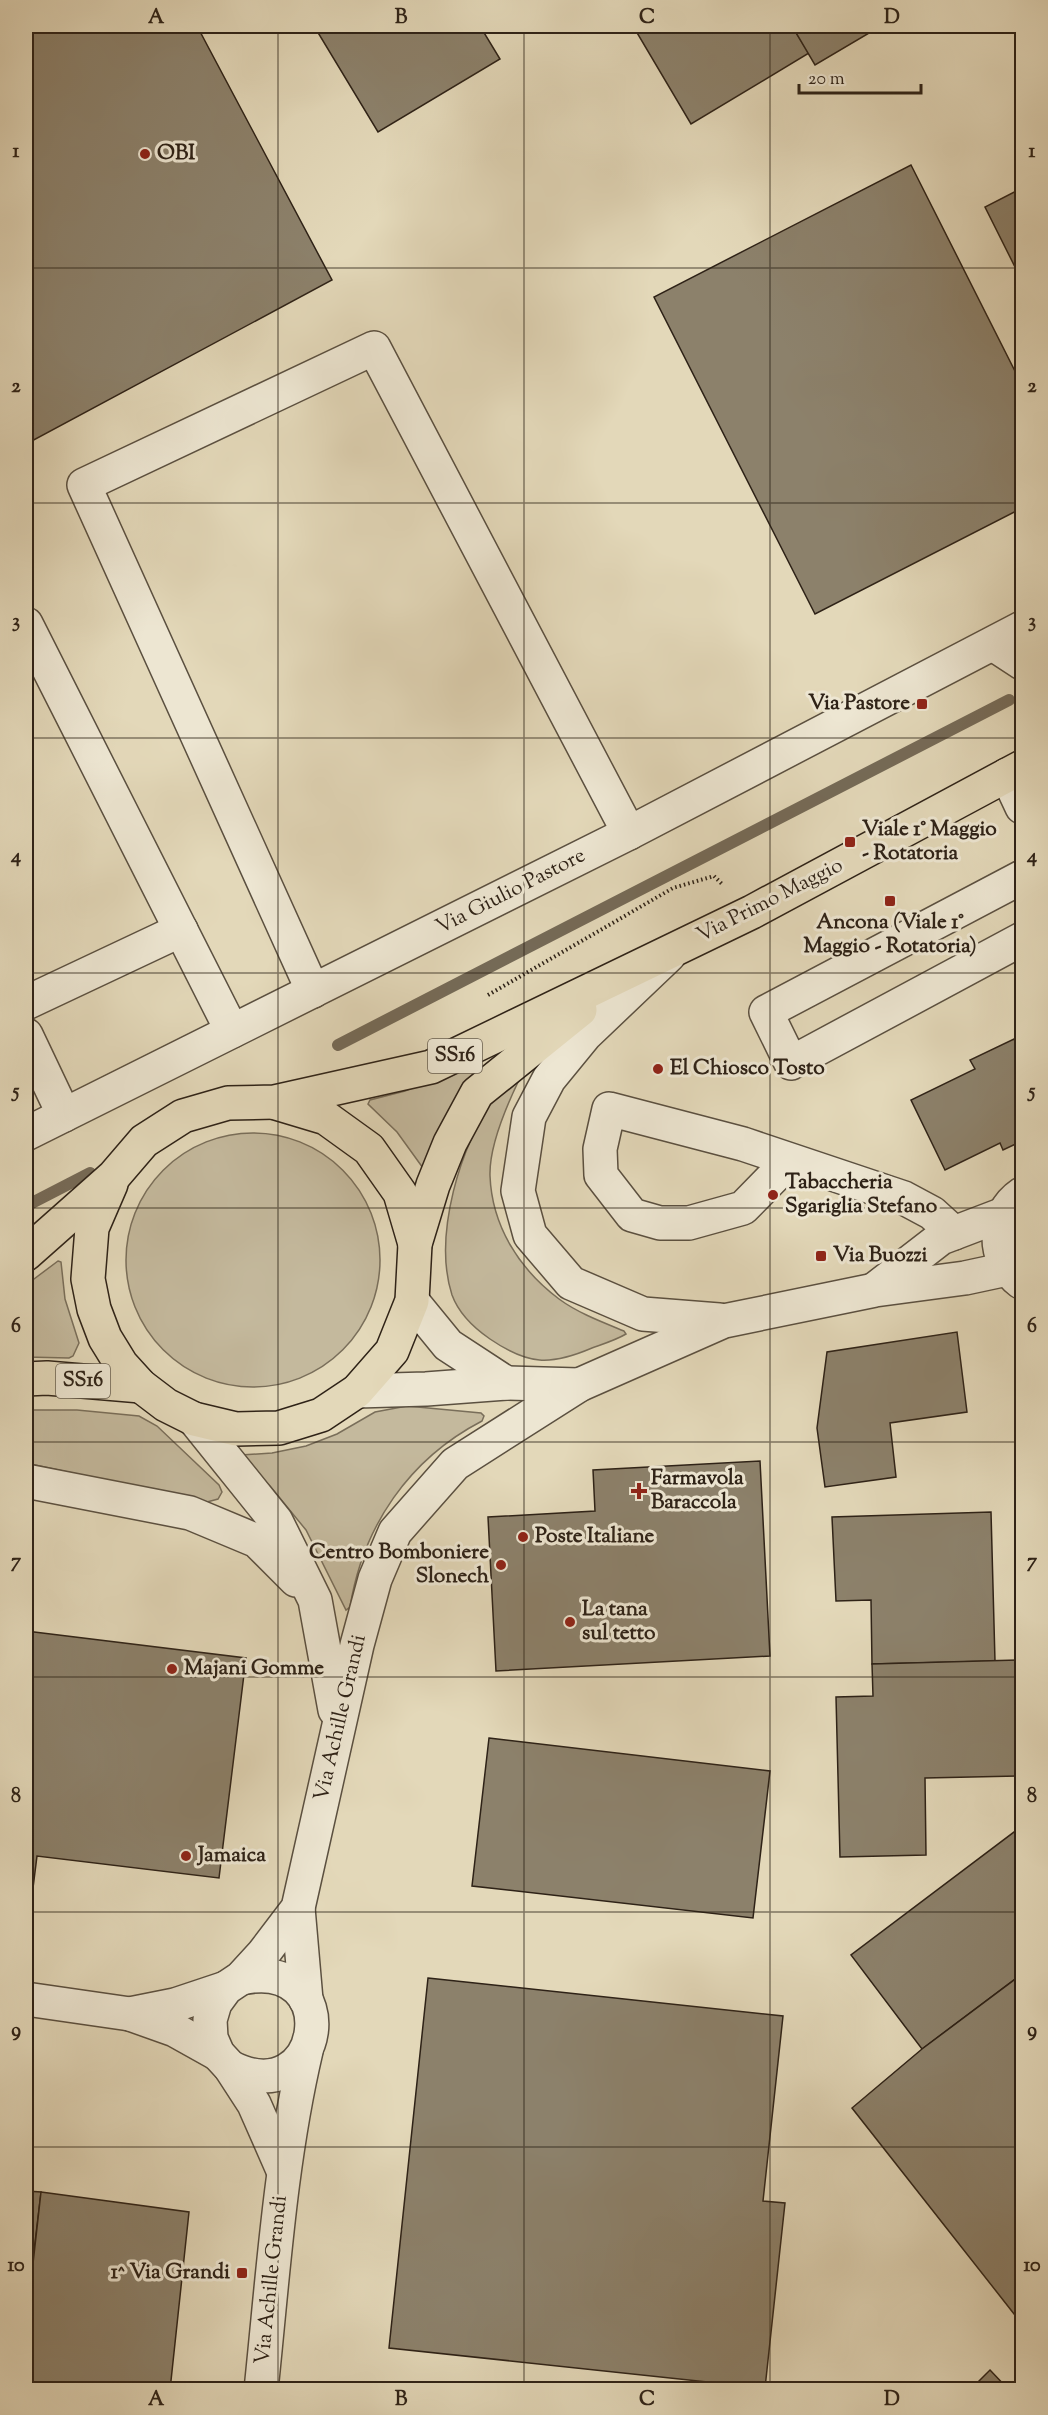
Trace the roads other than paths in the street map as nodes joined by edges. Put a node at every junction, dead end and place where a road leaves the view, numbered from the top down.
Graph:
1 (26, 624) edge
2 (1023, 628) edge
3 (993, 644) junction
4 (1023, 663) edge
5 (1015, 771) edge
6 (1023, 807) edge
7 (629, 833) junction
8 (1020, 884) edge
9 (181, 930) junction
10 (1023, 939) edge
11 (676, 950) junction
12 (623, 975) junction
13 (313, 990) junction
14 (26, 1003) edge
15 (232, 1031) junction
16 (26, 1035) edge
17 (274, 1102) junction
18 (64, 1115) junction
19 (26, 1134) edge
20 (790, 1160) junction
21 (114, 1176) junction
22 (1013, 1204) edge
23 (954, 1233) junction
24 (415, 1244) junction
25 (26, 1254) edge
26 (1015, 1276) edge
27 (875, 1290) junction
28 (412, 1301) junction
29 (724, 1321) junction
30 (26, 1379) edge
31 (506, 1383) junction
32 (579, 1384) junction
33 (141, 1386) junction
34 (357, 1391) junction
35 (194, 1419) junction
36 (26, 1481) edge
37 (315, 1600) junction
38 (338, 1728) junction
39 (298, 1908) junction
40 (233, 1983) junction
41 (26, 1999) edge
42 (306, 2000) junction
43 (130, 2014) junction
44 (306, 2051) junction
45 (224, 2060) junction
46 (283, 2170) junction
47 (261, 2390) edge

1 - 9 street
2 - 3 street, Via Giulio Pastore
3 - 4 street
3 - 7 street, Via Giulio Pastore
5 - 6 street
5 - 11 main road, Via Primo Maggio / SS16
7 - 13 street, Via Giulio Pastore
7 - 13 street
8 - 10 street
9 - 14 street
9 - 15 street
11 - 12 main road, Via Primo Maggio / SS16
11 - 29 street, Via Primo Maggio
12 - 17 main road, Via Primo Maggio / SS16
12 - 24 main road, Via Primo Maggio / SS16
13 - 15 street, Via Giulio Pastore
15 - 18 street, Via Giulio Pastore
16 - 18 street
17 - 21 main road, Via Primo Maggio / SS16
17 - 24 main road, Via Primo Maggio / SS16
18 - 19 street, Via Giulio Pastore
20 - 20 street
20 - 23 street
21 - 25 main road, Via Primo Maggio / SS16
21 - 33 main road, Via Primo Maggio / SS16
22 - 23 street
22 - 26 street
23 - 27 street
24 - 28 main road, Via Primo Maggio / SS16
26 - 27 street
27 - 29 street
28 - 31 street
28 - 34 main road, Via Primo Maggio / SS16
29 - 32 street
30 - 33 main road, SS16
31 - 32 street
31 - 34 street
32 - 38 street, Via Achille Grandi
33 - 35 main road, Via Primo Maggio / SS16
34 - 35 main road, Via Primo Maggio / SS16
35 - 37 street, Via Primo Maggio
36 - 37 street
37 - 38 street, Via Primo Maggio
38 - 39 street, Via Achille Grandi
39 - 40 street, Via Achille Grandi
39 - 42 street, Via Achille Grandi
40 - 42 street, Via Achille Grandi
40 - 43 street, Via Achille Grandi
40 - 45 street, Via Achille Grandi
41 - 43 street, Via Achille Grandi
42 - 44 street, Via Achille Grandi
43 - 45 street, Via Achille Grandi
44 - 45 street, Via Achille Grandi
44 - 46 street, Via Achille Grandi
45 - 46 street, Via Achille Grandi
46 - 47 street, Via Achille Grandi

